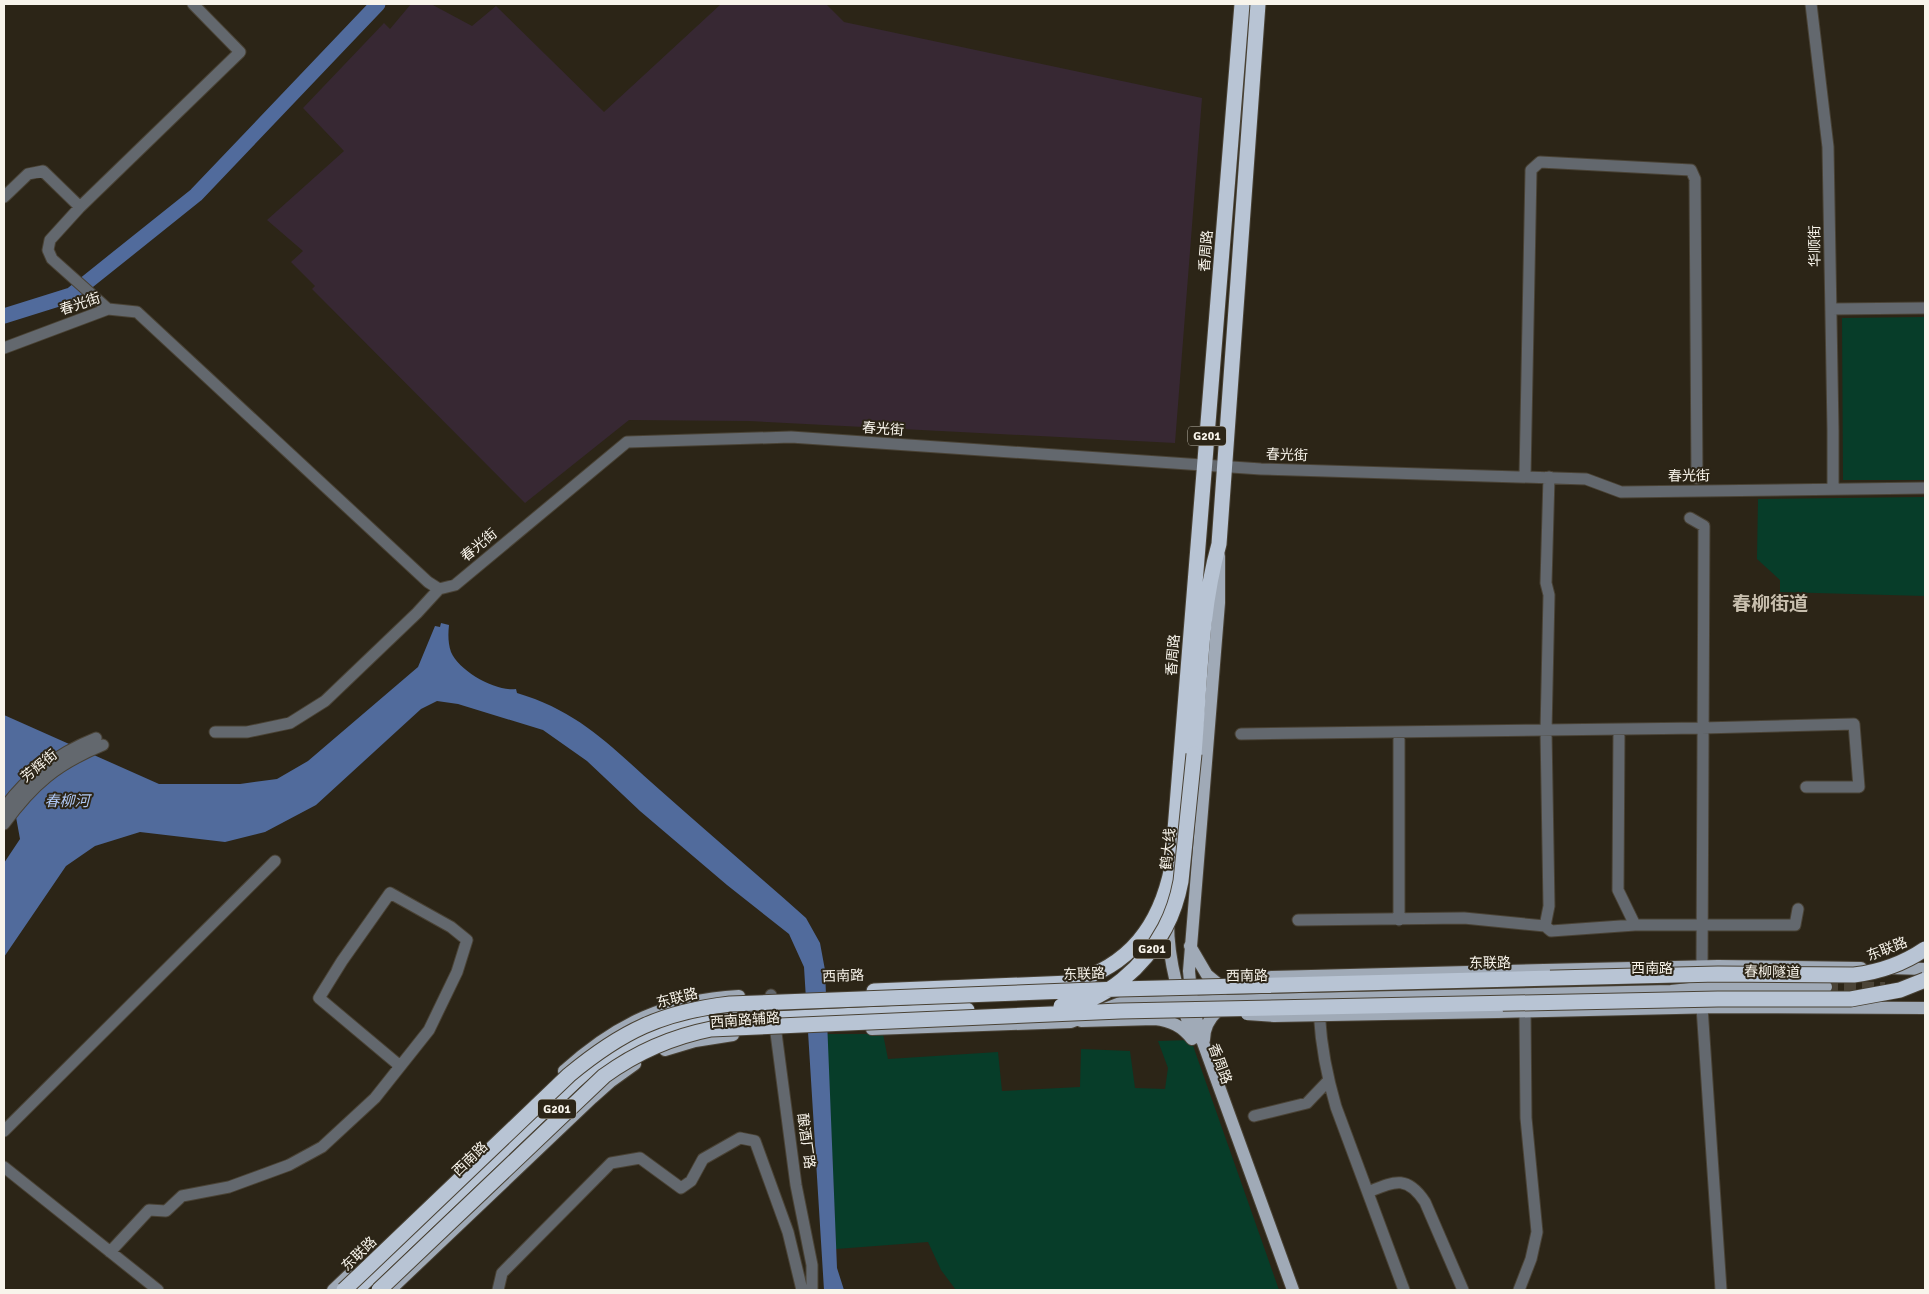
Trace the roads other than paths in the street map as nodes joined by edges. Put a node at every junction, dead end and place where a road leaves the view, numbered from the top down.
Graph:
1 (193, 4) edge
2 (1242, 4) edge
3 (1258, 4) edge
4 (1811, 4) edge
5 (4, 198) edge
6 (80, 207) junction
7 (1925, 308) edge
8 (108, 309) junction
9 (1831, 309) junction
10 (4, 348) edge
11 (1204, 466) junction
12 (1225, 467) junction
13 (1525, 476) junction
14 (1549, 477) junction
15 (1697, 478) dead end
16 (1925, 488) edge
17 (1833, 489) junction
18 (1690, 518) dead end
19 (1219, 544) junction
20 (439, 589) junction
21 (1702, 728) junction
22 (1618, 730) junction
23 (1546, 731) junction
24 (214, 732) dead end
25 (1399, 733) junction
26 (1241, 734) dead end
27 (1806, 787) dead end
28 (4, 808) edge
29 (4, 824) edge
30 (275, 861) dead end
31 (1172, 867) junction
32 (1798, 909) dead end
33 (1298, 920) dead end
34 (1399, 920) junction
35 (1635, 925) junction
36 (1702, 925) junction
37 (1545, 926) junction
38 (1190, 944) junction
39 (1925, 949) edge
40 (1702, 966) junction
41 (1925, 969) edge
42 (1548, 970) junction
43 (1925, 980) edge
44 (1070, 983) junction
45 (1575, 985) junction
46 (1718, 986) joint
47 (1670, 987) junction
48 (1826, 987) tunnel mouth
49 (771, 995) junction
50 (1233, 997) junction
51 (1191, 998) junction
52 (1120, 999) junction
53 (1319, 999) junction
54 (1702, 1007) junction
55 (1638, 1008) junction
56 (1925, 1008) edge
57 (967, 1010) joint
58 (1525, 1011) junction
59 (1071, 1022) junction
60 (829, 1023) junction
61 (775, 1026) junction
62 (1200, 1045) junction
63 (400, 1066) junction
64 (1328, 1081) junction
65 (1254, 1116) dead end
66 (540, 1125) junction
67 (4, 1131) edge
68 (525, 1162) junction
69 (4, 1167) edge
70 (1368, 1192) junction
71 (110, 1252) junction
72 (158, 1290) edge
73 (333, 1290) edge
74 (344, 1290) edge
75 (356, 1290) edge
76 (367, 1290) edge
77 (379, 1290) edge
78 (390, 1290) edge
79 (498, 1290) edge
80 (802, 1290) edge
81 (812, 1290) edge
82 (1284, 1290) edge
83 (1293, 1290) edge
84 (1404, 1290) edge
85 (1463, 1290) edge
86 (1519, 1290) edge
87 (1721, 1290) edge

1 - 6 street
2 - 11 highway, 香周路 / G201
3 - 12 highway, 香周路 / G201
4 - 9 street, 华顺街
5 - 6 street
6 - 8 street
7 - 9 street
8 - 10 street, 春光街
8 - 20 street, 春光街
9 - 17 street, 华顺街
11 - 12 street, 春光街
11 - 20 street, 春光街
11 - 31 highway, 香周路 / G201
12 - 13 street, 春光街
12 - 19 highway, 香周路 / G201
13 - 14 street, 春光街
13 - 15 street
14 - 17 street, 春光街
14 - 23 street
16 - 17 street, 春光街
18 - 21 street
19 - 38 main road, 香周路
19 - 57 highway, 鹤大线 / G201, bridge
20 - 24 street
21 - 22 street
21 - 27 street
21 - 36 street
22 - 23 street
22 - 35 street
23 - 25 street
23 - 37 street
25 - 26 street
25 - 34 street
28 - 29 street, 芳辉街
30 - 67 street
31 - 44 highway, 鹤大线 / G201
31 - 51 main road, 香周路
32 - 36 street
33 - 34 street
34 - 37 street
35 - 36 street
35 - 37 street
36 - 40 street
38 - 50 main road
38 - 51 main road, 香周路
39 - 51 highway, 东联路, bridge
40 - 41 main road
40 - 42 main road
40 - 47 main road
42 - 45 main road
42 - 51 main road, bridge
43 - 51 highway, 东联路, bridge
44 - 49 highway, 西南路 / G201
44 - 52 main road, 西南路
44 - 59 highway
45 - 47 main road, 西南路
45 - 50 main road, 西南路
46 - 47 main road, 西南路
46 - 48 main road, 春柳隧道
47 - 53 main road, 西南路
47 - 54 main road
47 - 55 main road
49 - 61 street, 酿酒厂路
49 - 73 main road, 西南路辅路
49 - 75 highway, 西南路 / G201
50 - 51 main road, 西南路
50 - 53 main road, 西南路
50 - 62 main road
51 - 52 main road
51 - 58 main road, bridge
51 - 62 main road, 香周路
51 - 74 highway, 东联路, bridge
51 - 77 highway, 东联路, bridge
52 - 59 main road
53 - 64 street
54 - 55 main road
54 - 56 main road
54 - 87 street
55 - 58 main road
57 - 60 highway, 西南路 / G201
58 - 86 street
59 - 60 main road
59 - 62 main road
60 - 61 highway, 西南路 / G201
61 - 66 highway, 西南路 / G201
61 - 68 main road, 西南路辅路
61 - 81 street, 酿酒厂路
62 - 82 main road, 香周路
62 - 83 main road, 香周路
63 - 63 street
63 - 71 street
64 - 65 street
64 - 70 street
66 - 68 highway
66 - 76 highway, 西南路 / G201
68 - 78 main road, 西南路辅路
69 - 71 street
70 - 84 street
70 - 85 street
71 - 72 street
79 - 80 street

